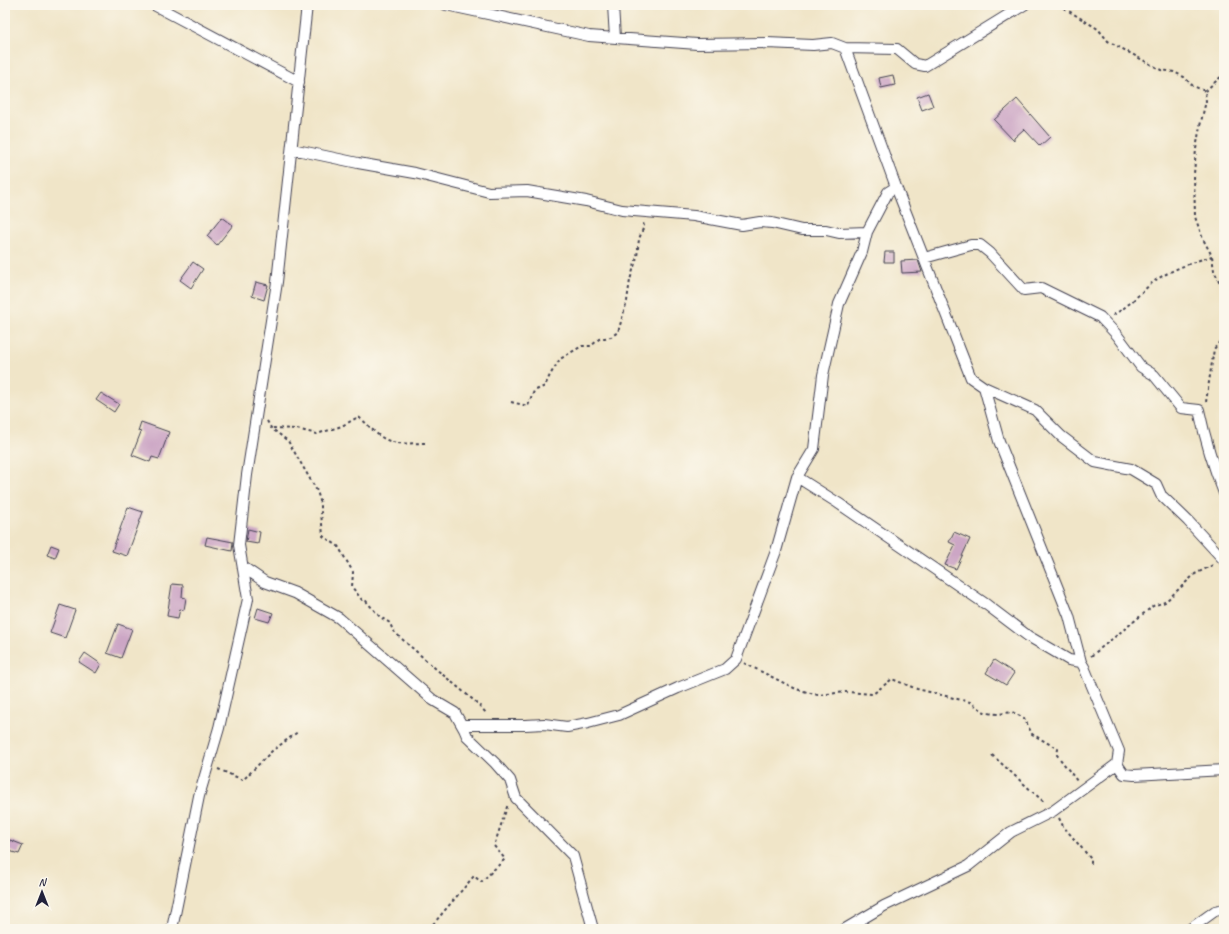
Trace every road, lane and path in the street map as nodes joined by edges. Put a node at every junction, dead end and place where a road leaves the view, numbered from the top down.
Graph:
1 (154, 5) edge
2 (307, 5) edge
3 (446, 5) edge
4 (613, 5) edge
5 (1024, 5) edge
6 (1059, 5) edge
7 (615, 38) junction
8 (845, 48) junction
9 (1224, 78) edge
10 (298, 82) junction
11 (1205, 91) junction
12 (292, 149) junction
13 (896, 186) junction
14 (642, 212) junction
15 (867, 232) junction
16 (1212, 256) junction
17 (924, 258) junction
18 (1224, 291) edge
19 (1100, 317) junction
20 (1224, 336) edge
21 (984, 387) junction
22 (511, 402) dead end
23 (257, 407) junction
24 (1199, 410) junction
25 (272, 428) junction
26 (426, 443) dead end
27 (798, 477) junction
28 (1224, 493) edge
29 (1224, 560) edge
30 (243, 567) junction
31 (736, 659) junction
32 (1082, 662) junction
33 (462, 725) junction
34 (497, 725) junction
35 (299, 732) dead end
36 (992, 755) dead end
37 (209, 764) junction
38 (1117, 764) junction
39 (1224, 770) edge
40 (1083, 789) junction
41 (514, 790) junction
42 (1053, 811) junction
43 (1091, 866) dead end
44 (1224, 909) edge
45 (172, 929) edge
46 (429, 929) edge
47 (593, 929) edge
48 (845, 929) edge
49 (1190, 929) edge

1 - 10 street
2 - 10 street
3 - 7 street
4 - 7 street
5 - 8 street
6 - 11 path
7 - 8 street
8 - 13 street
9 - 11 path
10 - 12 street
11 - 16 path
12 - 14 street
12 - 23 street
13 - 15 street
13 - 17 street
14 - 15 street
14 - 22 path
15 - 27 street
16 - 18 path
16 - 19 path
17 - 19 street
17 - 21 street
19 - 24 street
20 - 24 path
21 - 29 street
21 - 32 street
23 - 25 path
23 - 30 street
24 - 28 street
25 - 26 path
25 - 34 path
27 - 31 street
27 - 32 street
29 - 32 path
30 - 33 street
30 - 37 street
31 - 34 street
31 - 40 path
32 - 38 street
33 - 34 street
33 - 41 street
35 - 37 path
36 - 42 path
37 - 45 street
38 - 39 street
38 - 40 street
40 - 42 street
41 - 46 path
41 - 47 street
42 - 43 path
42 - 48 street
44 - 49 street

